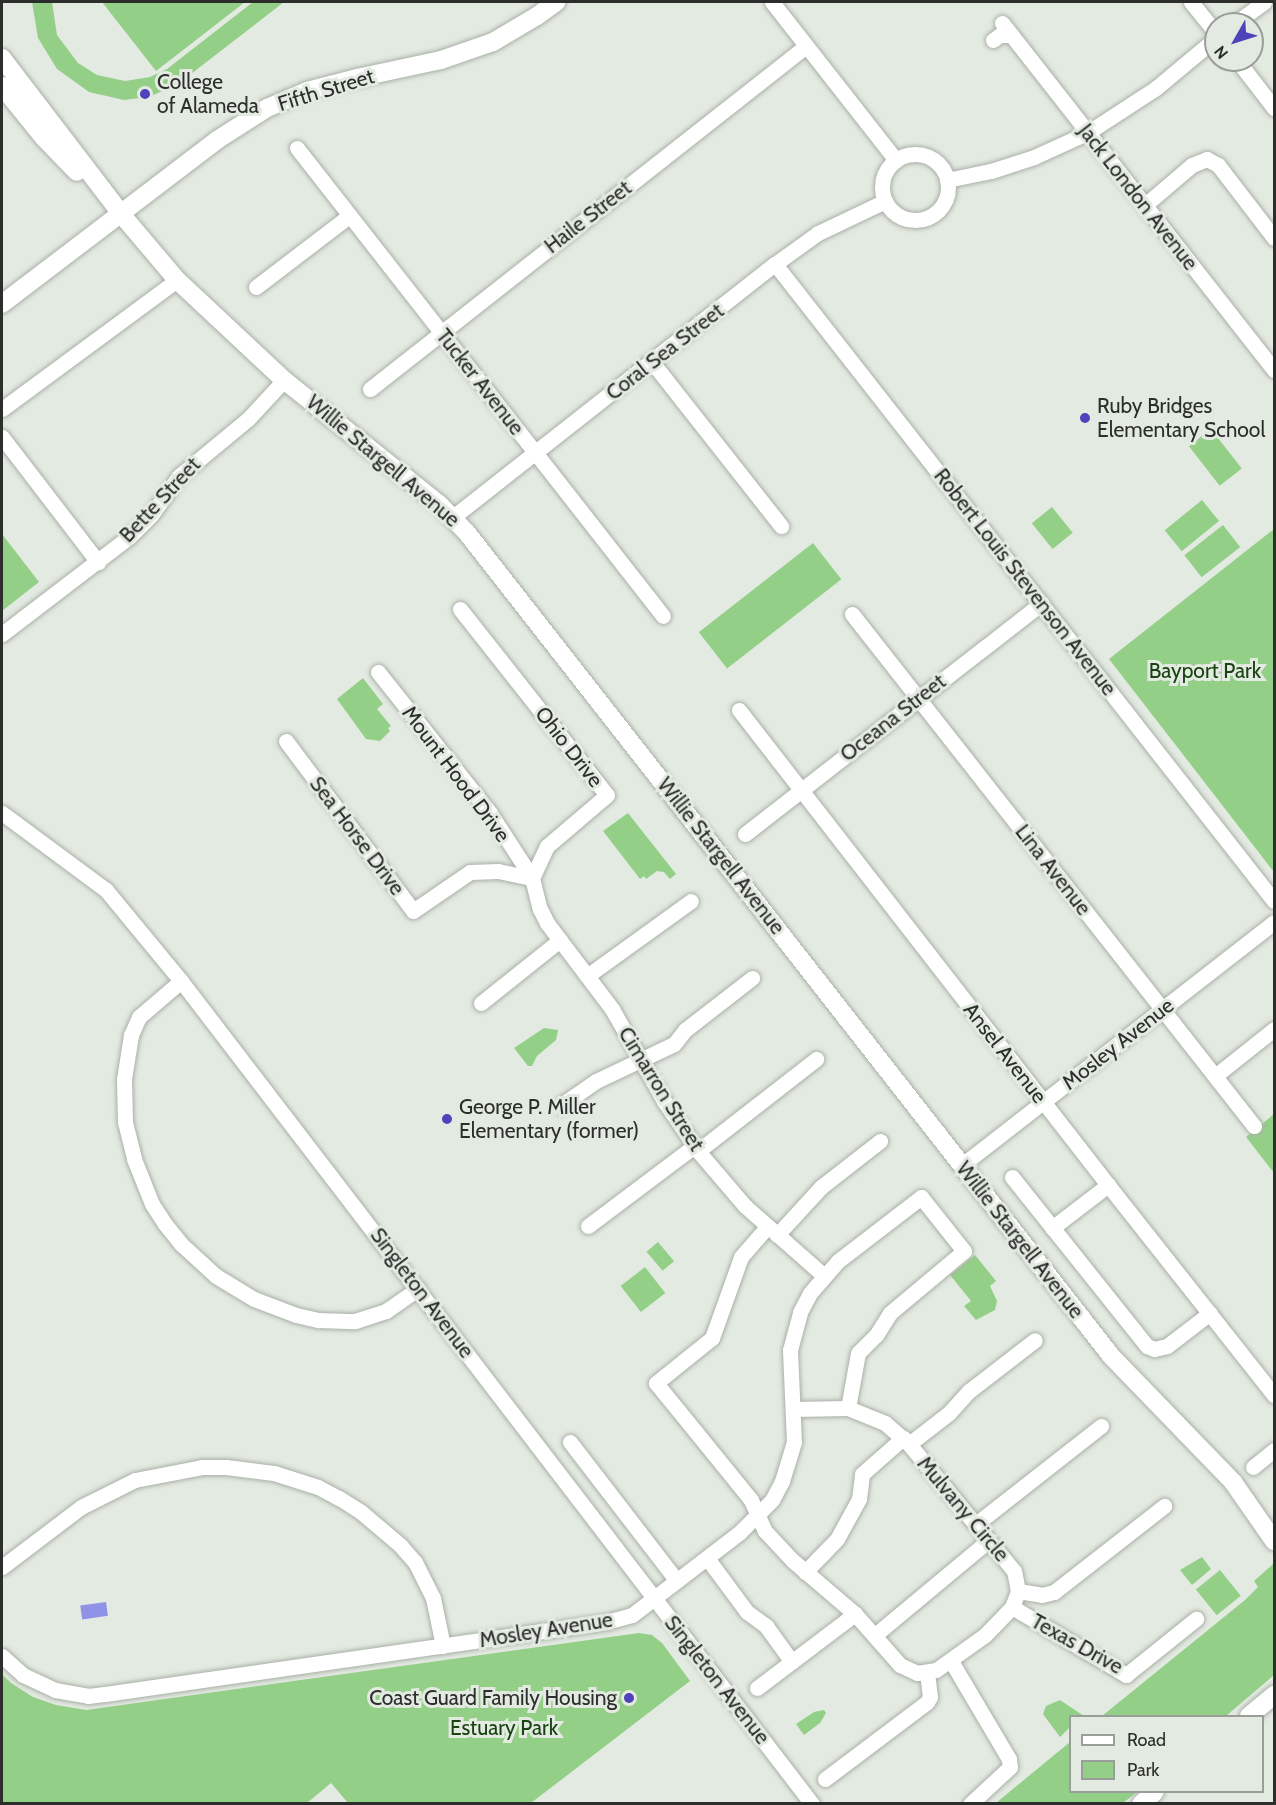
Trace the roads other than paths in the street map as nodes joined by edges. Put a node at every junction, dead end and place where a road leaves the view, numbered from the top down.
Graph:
1 (556, 2) edge
2 (771, 2) edge
3 (1191, 2) edge
4 (1264, 2) edge
5 (1250, 12) edge
6 (1204, 18) edge
7 (993, 40) dead end
8 (806, 46) junction
9 (1204, 48) edge
10 (2, 58) edge
11 (1247, 72) edge
12 (2, 86) edge
13 (1273, 103) edge
14 (1087, 133) junction
15 (297, 148) dead end
16 (896, 160) junction
17 (947, 180) junction
18 (885, 201) junction
19 (1145, 205) junction
20 (122, 215) junction
21 (349, 216) junction
22 (1275, 238) edge
23 (775, 264) junction
24 (177, 280) junction
25 (256, 287) dead end
26 (2, 304) edge
27 (442, 333) junction
28 (652, 362) junction
29 (1275, 370) edge
30 (284, 380) junction
31 (370, 388) dead end
32 (2, 409) edge
33 (2, 437) edge
34 (536, 453) junction
35 (453, 517) junction
36 (781, 526) dead end
37 (98, 562) junction
38 (1042, 603) junction
39 (460, 609) dead end
40 (852, 614) dead end
41 (663, 616) dead end
42 (2, 634) edge
43 (378, 672) dead end
44 (917, 699) junction
45 (739, 710) dead end
46 (286, 741) dead end
47 (801, 790) junction
48 (2, 813) edge
49 (745, 834) dead end
50 (532, 878) junction
51 (691, 901) dead end
52 (1275, 902) edge
53 (1275, 922) edge
54 (560, 940) junction
55 (588, 976) junction
56 (752, 978) dead end
57 (181, 981) junction
58 (481, 1003) dead end
59 (1162, 1009) junction
60 (1275, 1029) edge
61 (643, 1059) junction
62 (816, 1059) dead end
63 (1215, 1076) junction
64 (1044, 1102) junction
65 (560, 1106) dead end
66 (1254, 1126) dead end
67 (880, 1141) dead end
68 (696, 1148) junction
69 (962, 1165) junction
70 (1012, 1178) dead end
71 (1108, 1185) junction
72 (588, 1226) dead end
73 (1052, 1228) junction
74 (772, 1231) junction
75 (824, 1276) junction
76 (418, 1289) junction
77 (1210, 1312) junction
78 (1035, 1340) dead end
79 (1275, 1395) edge
80 (848, 1408) junction
81 (793, 1409) junction
82 (1101, 1425) dead end
83 (906, 1441) junction
84 (570, 1442) dead end
85 (1275, 1450) edge
86 (1253, 1467) dead end
87 (1164, 1506) dead end
88 (757, 1518) junction
89 (976, 1524) junction
90 (989, 1540) junction
91 (1275, 1541) edge
92 (707, 1558) junction
93 (2, 1567) edge
94 (805, 1572) junction
95 (678, 1581) junction
96 (1018, 1591) junction
97 (654, 1599) junction
98 (1012, 1607) junction
99 (855, 1614) junction
100 (1196, 1619) dead end
101 (874, 1635) junction
102 (443, 1646) junction
103 (2, 1656) edge
104 (951, 1661) junction
105 (792, 1662) junction
106 (927, 1672) junction
107 (757, 1688) dead end
108 (1275, 1695) edge
109 (1250, 1715) edge
110 (825, 1779) dead end
111 (1153, 1793) edge
112 (812, 1803) edge
113 (970, 1803) edge
114 (1141, 1803) edge

1 - 20 street, Fifth Street
2 - 8 street
3 - 6 street
4 - 5 street
7 - 14 street, Jack London Avenue
8 - 16 street
8 - 27 street, Haile Street
9 - 14 street
10 - 20 street, Willie Stargell Avenue
11 - 13 street
12 - 20 street, Willie Stargell Avenue
14 - 17 street
14 - 19 street, Jack London Avenue
15 - 21 street, Tucker Avenue
16 - 17 street
16 - 18 street
17 - 18 street
18 - 23 street, Coral Sea Street
19 - 22 street
19 - 29 street, Jack London Avenue
20 - 24 street, Willie Stargell Avenue
20 - 26 street, Fifth Street
21 - 25 street
21 - 27 street, Tucker Avenue
23 - 28 street, Coral Sea Street
23 - 38 street, Robert Louis Stevenson Avenue
24 - 30 street, Willie Stargell Avenue
24 - 32 street
27 - 31 street, Haile Street
27 - 34 street, Tucker Avenue
28 - 34 street, Coral Sea Street
28 - 36 street
30 - 35 street, Willie Stargell Avenue
30 - 37 street, Bette Street
33 - 37 street
34 - 35 street, Coral Sea Street
34 - 41 street, Tucker Avenue
35 - 69 street, Willie Stargell Avenue
37 - 42 street, Bette Street
38 - 44 street, Oceana Street
38 - 52 street, Robert Louis Stevenson Avenue
39 - 50 street, Ohio Drive
40 - 44 street, Lina Avenue
43 - 50 street, Mount Hood Drive
44 - 47 street, Oceana Street
44 - 59 street, Lina Avenue
45 - 47 street, Ansel Avenue
46 - 50 street, Sea Horse Drive
47 - 49 street, Oceana Street
47 - 64 street, Ansel Avenue
48 - 57 street, Singleton Avenue
50 - 54 street, Cimarron Street
51 - 55 street
53 - 59 street, Mosley Avenue
54 - 55 street, Cimarron Street
54 - 58 street
55 - 61 street, Cimarron Street
56 - 61 street
57 - 76 street, Singleton Avenue
57 - 76 street
59 - 63 street, Lina Avenue
59 - 64 street, Mosley Avenue
60 - 63 street
61 - 65 street
61 - 68 street, Cimarron Street
62 - 68 street
63 - 66 street, Lina Avenue
64 - 69 street, Mosley Avenue
64 - 71 street, Ansel Avenue
67 - 74 street
68 - 72 street
68 - 74 street, Cimarron Street
69 - 91 street, Willie Stargell Avenue
70 - 73 street
71 - 73 street
71 - 77 street, Ansel Avenue
73 - 77 street
74 - 75 street, Cimarron Street
74 - 88 street
75 - 80 street, Mosley Avenue
75 - 81 street, Mosley Avenue
76 - 97 street, Singleton Avenue
77 - 79 street, Ansel Avenue
78 - 83 street
80 - 81 street, Mulvany Circle
80 - 83 street, Mulvany Circle
81 - 88 street, Mosley Avenue
82 - 89 street
83 - 89 street, Mulvany Circle
83 - 94 street
84 - 95 street
85 - 86 street
87 - 96 street
88 - 92 street, Mosley Avenue
88 - 94 street
89 - 90 street, Mulvany Circle
90 - 96 street, Mulvany Circle
90 - 101 street
92 - 95 street, Mosley Avenue
92 - 105 street
93 - 102 street
94 - 99 street
95 - 97 street, Mosley Avenue
96 - 98 street
97 - 102 street, Mosley Avenue
97 - 112 street, Singleton Avenue
98 - 100 street, Texas Drive
98 - 104 street
99 - 101 street
99 - 105 street
101 - 106 street
102 - 103 street, Mosley Avenue
104 - 106 street
104 - 113 street
105 - 107 street
106 - 110 street
108 - 109 street
111 - 114 street

